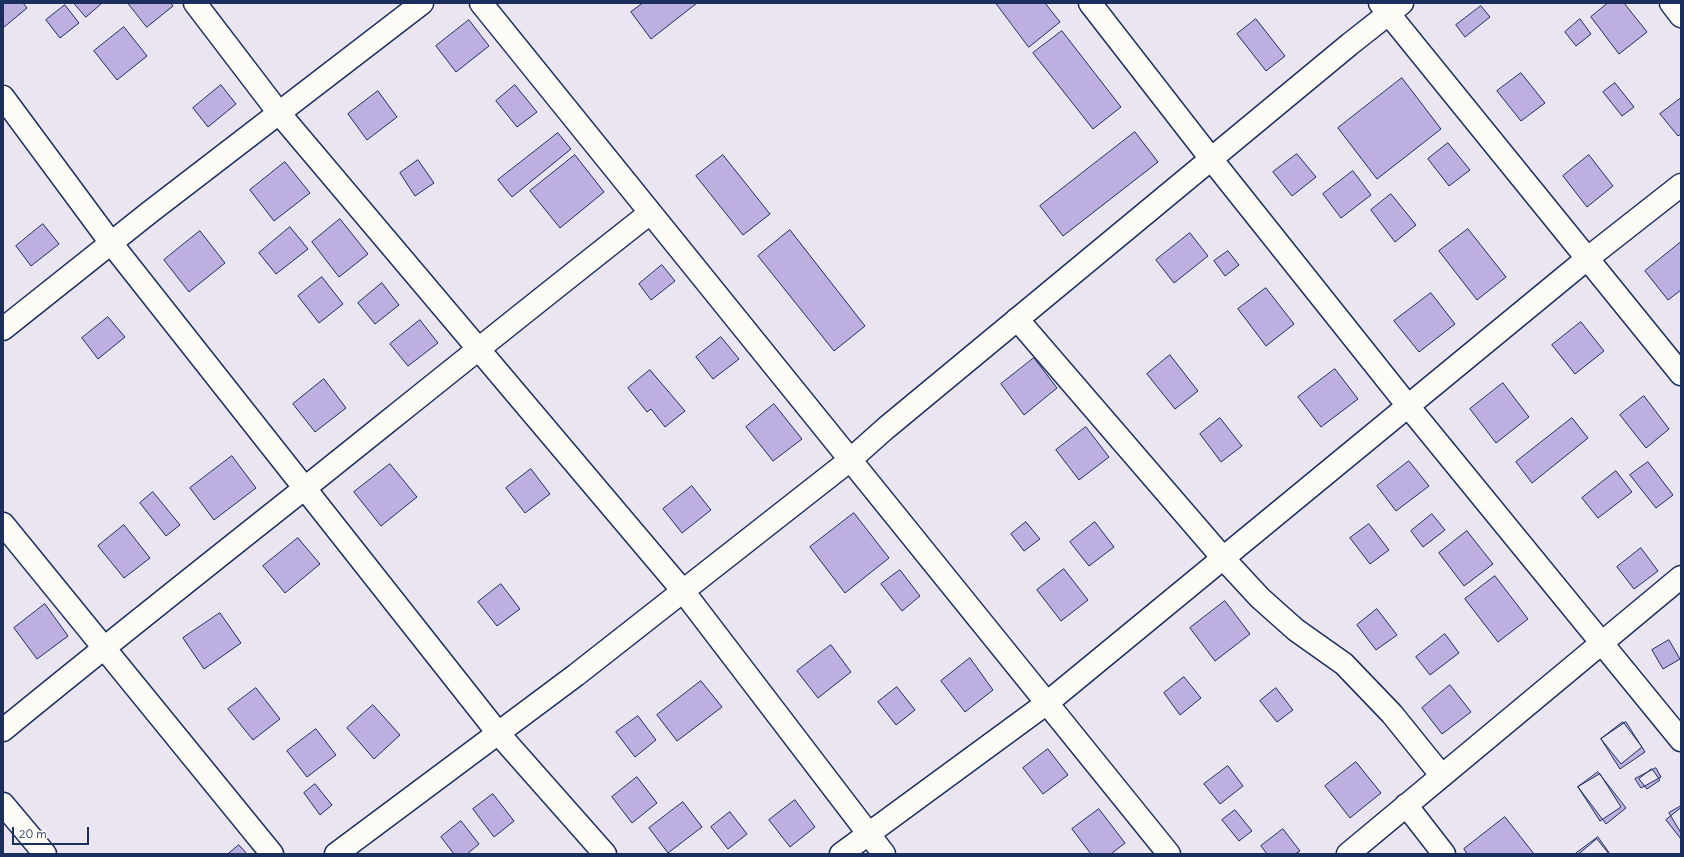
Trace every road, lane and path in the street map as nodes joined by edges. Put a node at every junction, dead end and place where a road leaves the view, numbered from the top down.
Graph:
1 (195, 3) edge
2 (422, 3) edge
3 (481, 3) edge
4 (1090, 3) edge
5 (1671, 3) edge
6 (1390, 7) edge
7 (1681, 16) edge
8 (3, 97) edge
9 (279, 113) junction
10 (1212, 160) junction
11 (1681, 185) edge
12 (650, 213) junction
13 (111, 243) junction
14 (1588, 258) junction
15 (1018, 320) junction
16 (3, 329) edge
17 (478, 348) junction
18 (1681, 374) edge
19 (1408, 406) junction
20 (850, 460) junction
21 (304, 488) junction
22 (3, 524) edge
23 (1223, 558) junction
24 (1681, 577) edge
25 (683, 591) junction
26 (1602, 642) junction
27 (103, 647) junction
28 (1047, 703) junction
29 (3, 730) edge
30 (498, 733) junction
31 (1681, 740) edge
32 (1442, 776) junction
33 (3, 804) edge
34 (1406, 805) junction
35 (868, 834) junction
36 (46, 854) edge
37 (272, 854) edge
38 (336, 854) edge
39 (605, 854) edge
40 (841, 854) edge
41 (884, 854) edge
42 (1169, 854) edge
43 (1348, 854) edge
44 (1444, 854) edge

1 - 9 street
2 - 9 street
3 - 12 street
4 - 10 street
5 - 7 street
6 - 10 street
6 - 14 street
8 - 13 street
9 - 13 street
9 - 17 street
10 - 15 street
10 - 19 street
11 - 14 street
12 - 17 street
12 - 20 street
13 - 16 street
13 - 21 street
14 - 18 street
14 - 19 street
15 - 20 street
15 - 23 street
17 - 21 street
17 - 25 street
19 - 23 street
19 - 26 street
20 - 25 street
20 - 28 street
21 - 27 street
21 - 30 street
22 - 27 street
23 - 28 street
23 - 32 street
24 - 26 street
25 - 30 street
25 - 35 street
26 - 31 street
26 - 32 street
27 - 29 street
27 - 37 street
28 - 35 street
28 - 42 street
30 - 38 street
30 - 39 street
32 - 34 street
33 - 36 street
34 - 43 street
34 - 44 street
35 - 40 street
35 - 41 street

